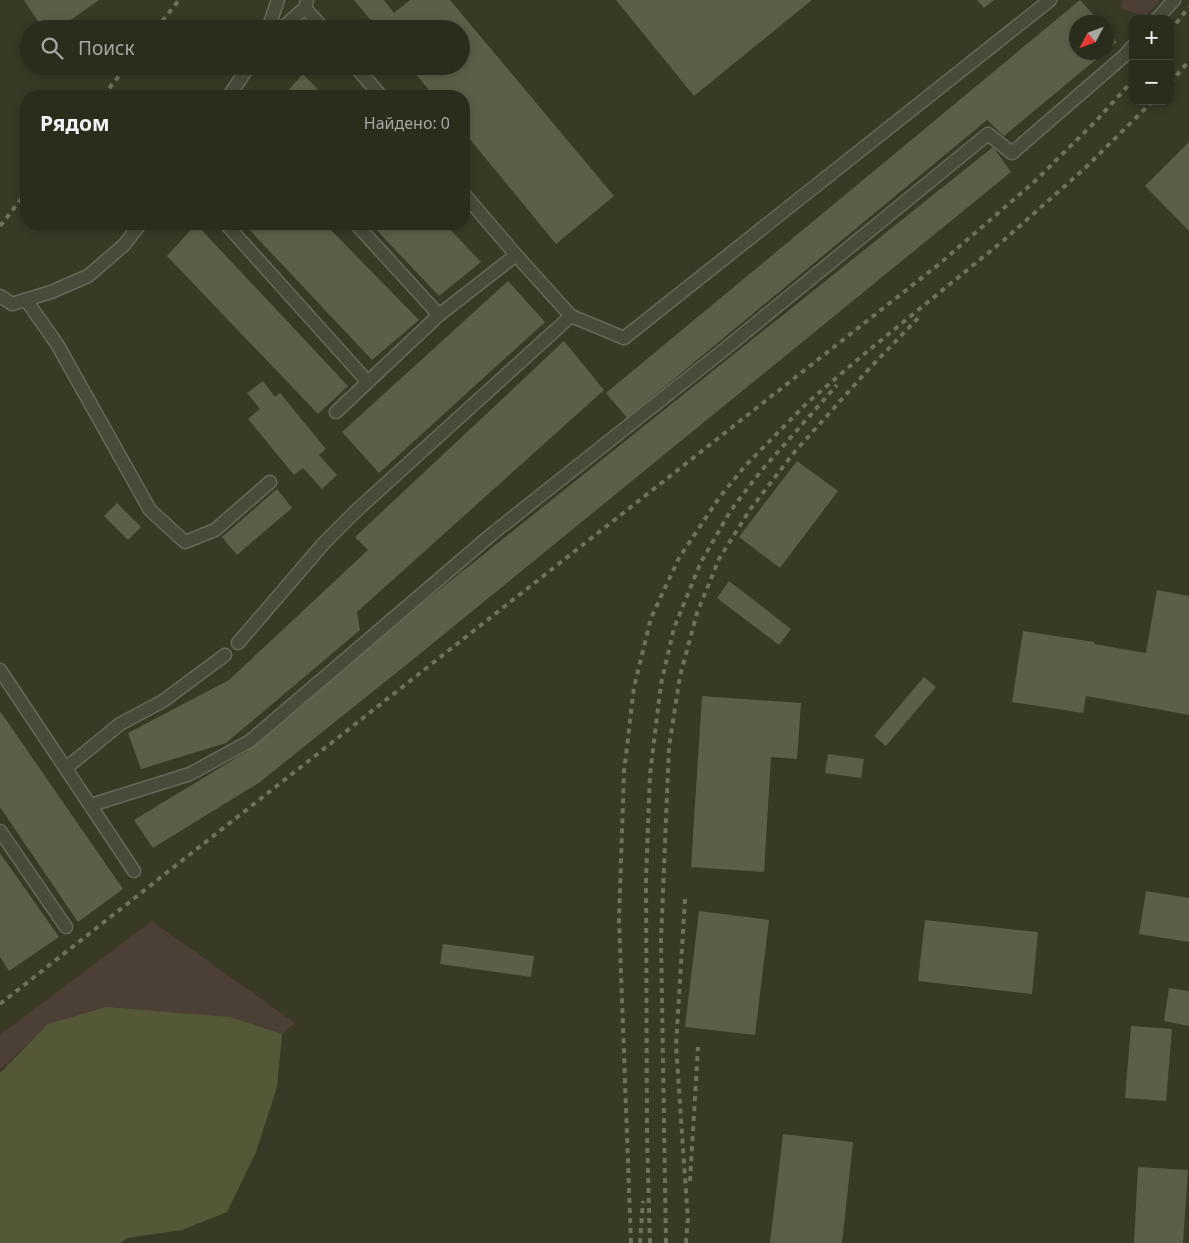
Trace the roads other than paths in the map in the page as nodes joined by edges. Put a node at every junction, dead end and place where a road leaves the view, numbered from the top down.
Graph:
1 (278, 0) edge
2 (1050, 0) edge
3 (1174, 0) edge
4 (306, 4) edge
5 (1161, 15) edge
6 (271, 20) edge
7 (290, 20) edge
8 (318, 20) edge
9 (1129, 50) edge
10 (244, 75) edge
11 (364, 75) edge
12 (236, 90) edge
13 (376, 90) edge
14 (470, 201) edge
15 (135, 230) edge
16 (231, 230) edge
17 (361, 230) edge
18 (516, 255) junction
19 (0, 296) edge
20 (26, 300) junction
21 (439, 315) junction
22 (571, 316) junction
23 (367, 381) junction
24 (336, 412) dead end
25 (270, 482) dead end
26 (238, 643) dead end
27 (225, 655) dead end
28 (0, 670) edge
29 (66, 768) junction
30 (91, 805) junction
31 (0, 831) edge
32 (134, 871) dead end
33 (66, 927) dead end

1 - 6 lane
2 - 22 lane
3 - 5 lane
4 - 7 lane
4 - 8 lane
9 - 30 lane
10 - 12 lane
11 - 13 lane
14 - 18 lane
15 - 20 lane
16 - 23 lane
17 - 21 lane
18 - 21 lane
18 - 22 lane
19 - 20 lane
20 - 25 lane
21 - 23 lane
22 - 26 lane
23 - 24 lane
27 - 29 lane
28 - 29 lane
29 - 30 lane
30 - 32 lane
31 - 33 lane

